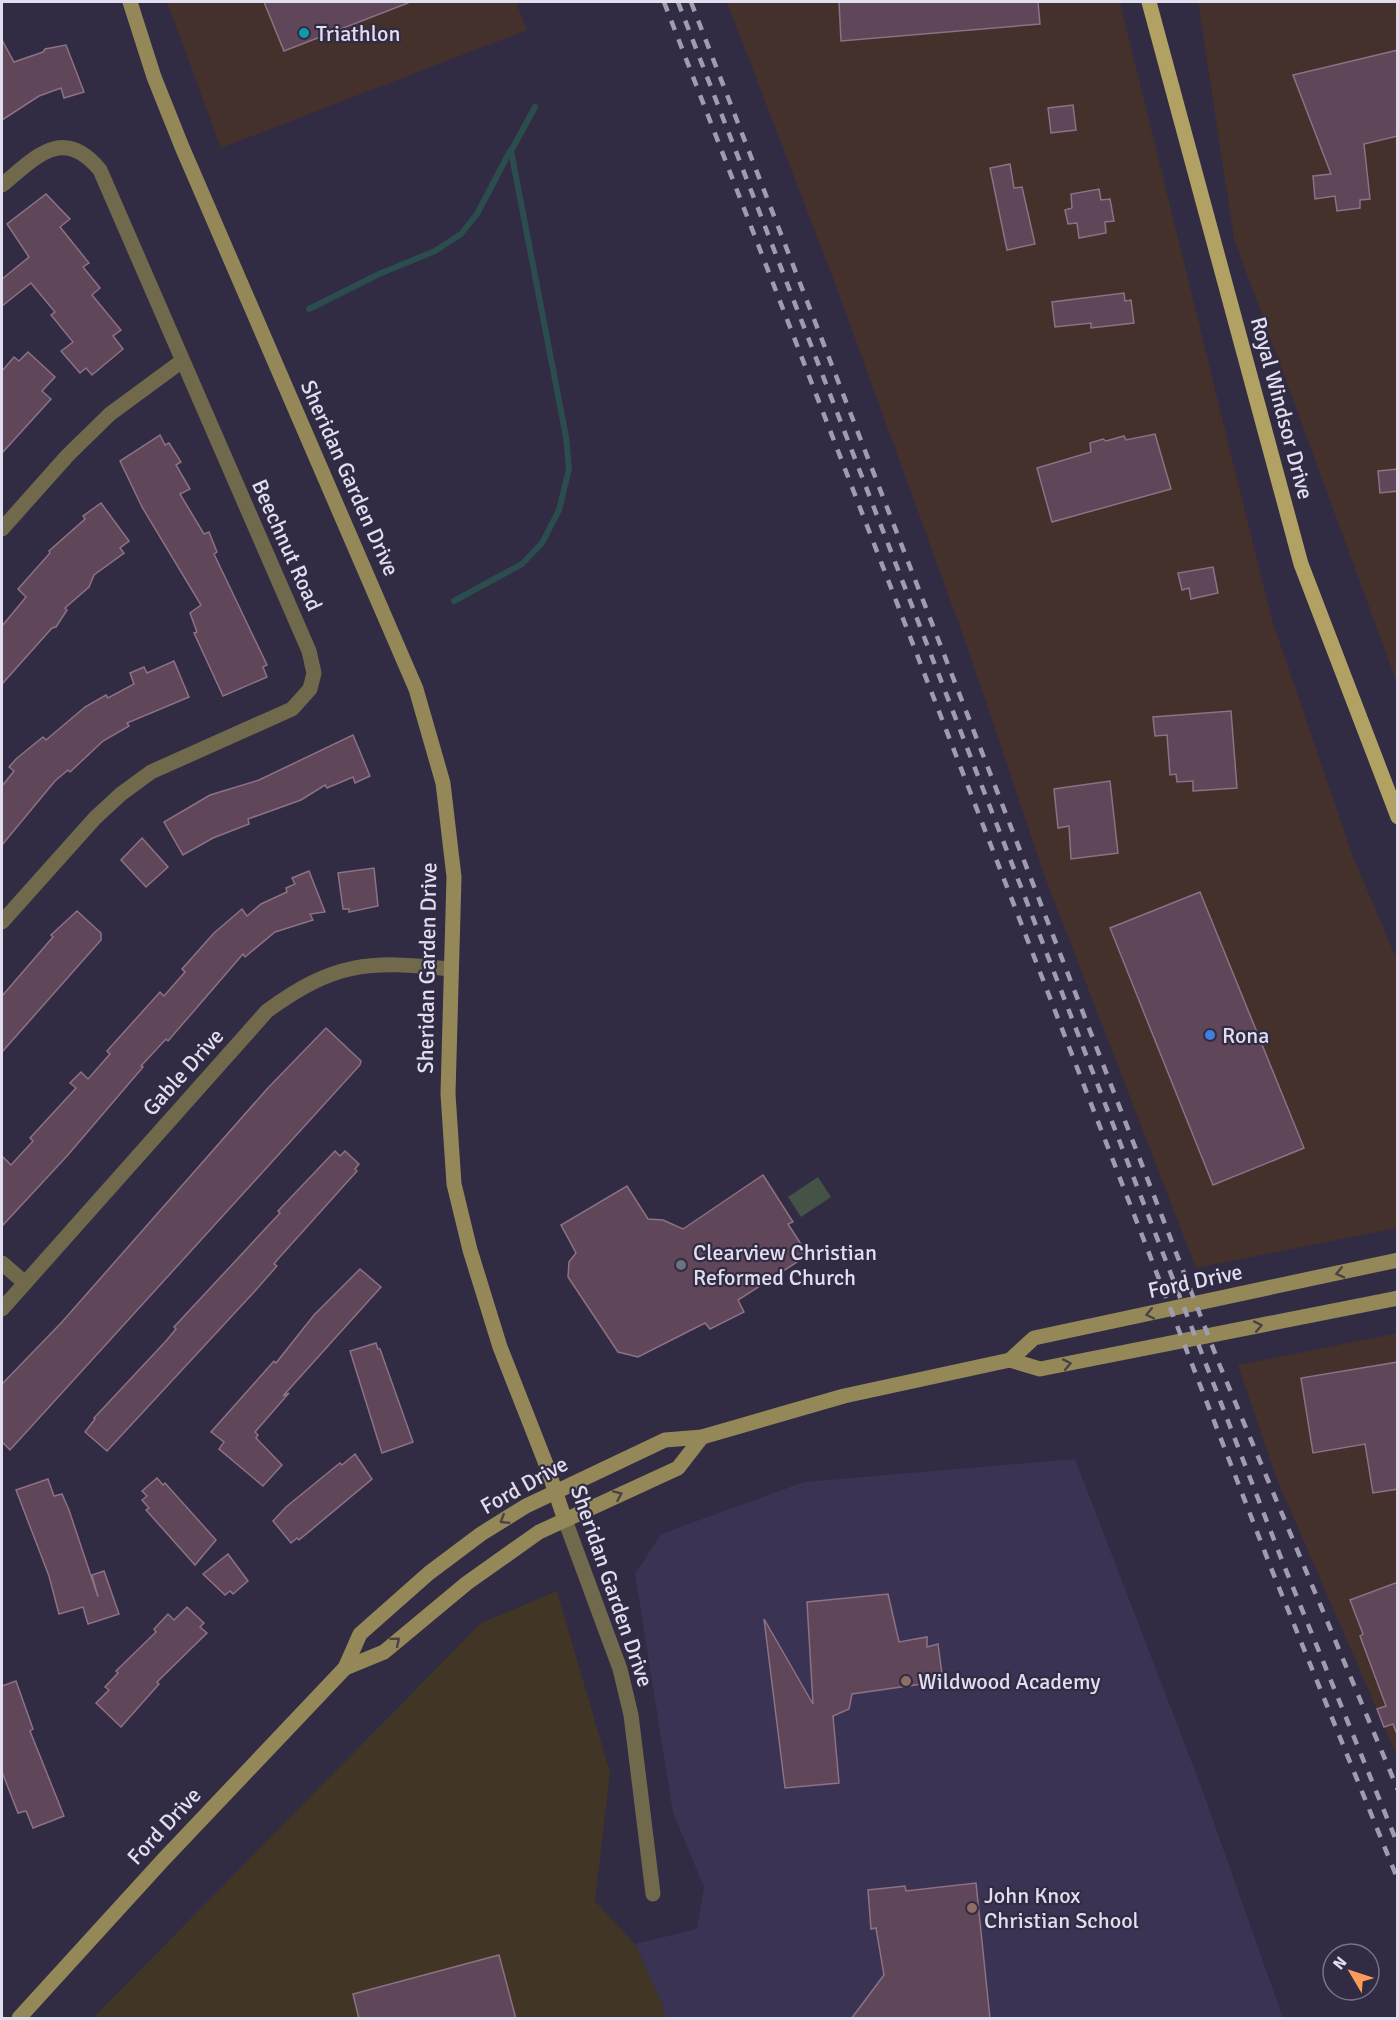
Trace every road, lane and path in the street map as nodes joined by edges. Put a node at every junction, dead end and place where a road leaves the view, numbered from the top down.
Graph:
1 (130, 2) edge
2 (1149, 2) edge
3 (2, 185) edge
4 (182, 361) junction
5 (2, 529) edge
6 (1398, 817) edge
7 (2, 922) edge
8 (450, 969) junction
9 (1398, 1260) edge
10 (2, 1263) edge
11 (25, 1283) junction
12 (1398, 1298) edge
13 (2, 1309) edge
14 (1010, 1360) junction
15 (702, 1437) junction
16 (555, 1491) junction
17 (565, 1520) junction
18 (345, 1668) junction
19 (652, 1894) dead end
20 (19, 2019) edge

1 - 8 main road, Sheridan Garden Drive
2 - 6 main road, Royal Windsor Drive
3 - 4 street, Beechnut Road
4 - 5 street
4 - 7 street, Beechnut Road
8 - 11 street, Gable Drive
8 - 16 main road, Sheridan Garden Drive
9 -> 14 main road, Ford Drive
10 - 11 street
11 - 13 street, Gable Drive
14 -> 12 main road, Ford Drive
14 - 15 main road, Ford Drive
15 - 16 main road, Ford Drive
17 -> 15 main road, Ford Drive
16 - 17 main road, Sheridan Garden Drive
16 -> 18 main road, Ford Drive
18 -> 17 main road, Ford Drive
17 - 19 street, Sheridan Garden Drive
18 - 20 main road, Ford Drive

